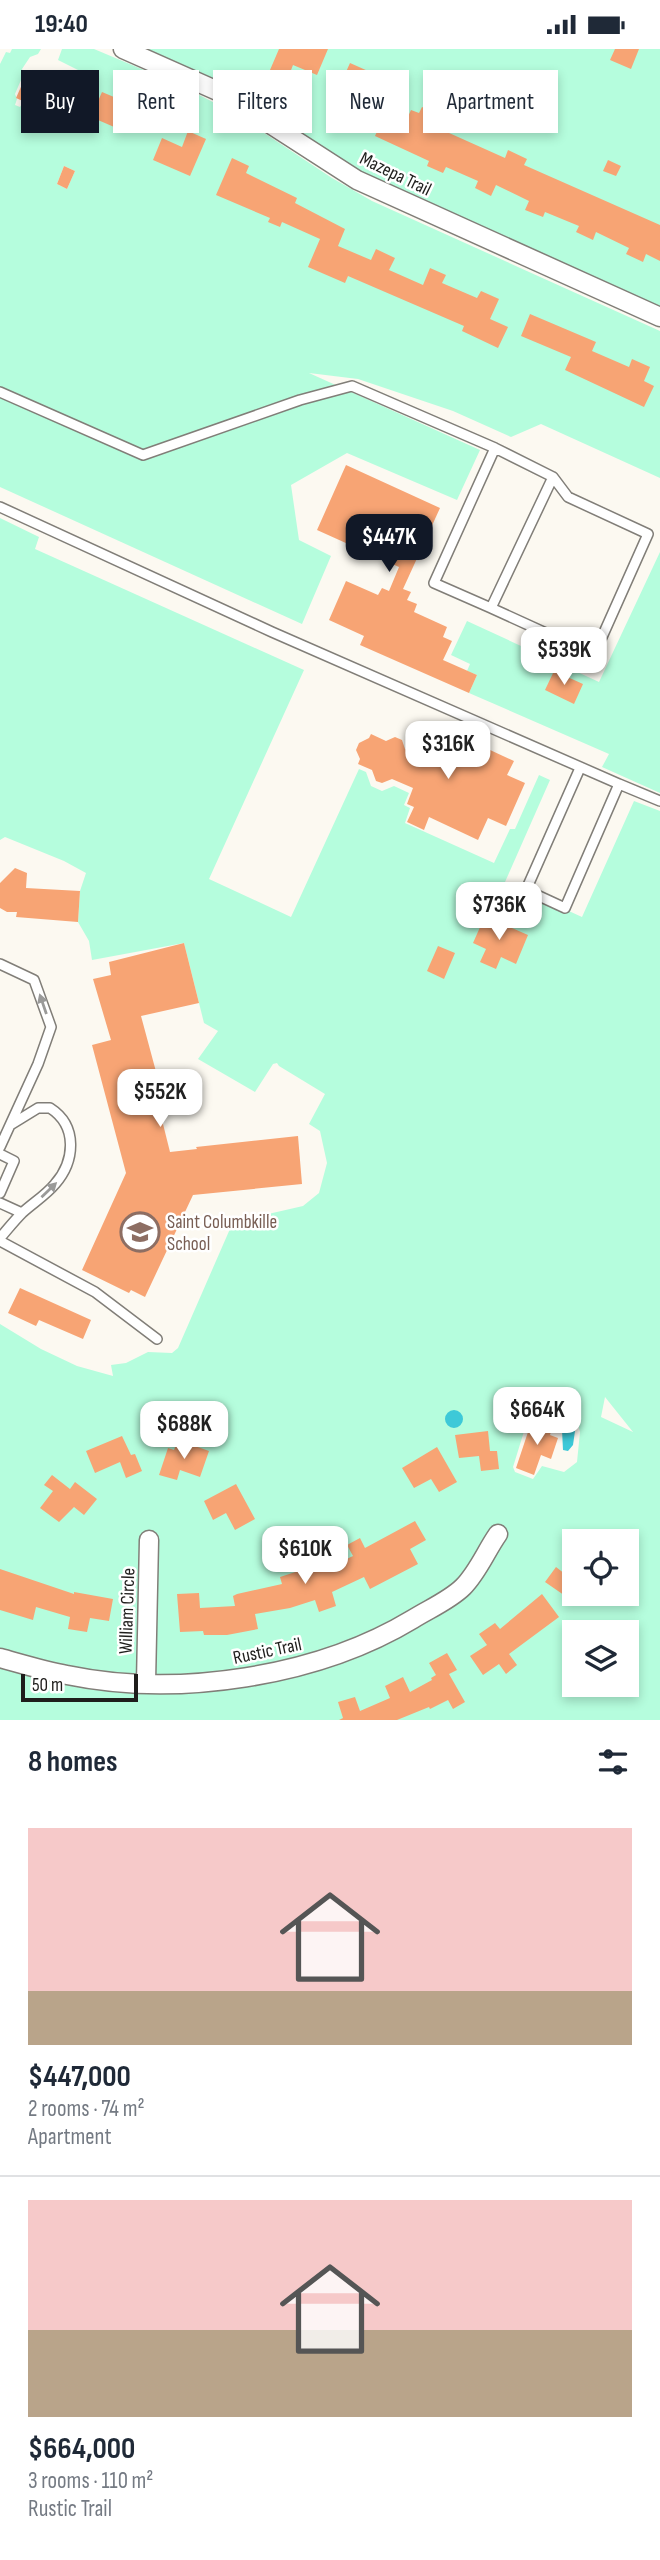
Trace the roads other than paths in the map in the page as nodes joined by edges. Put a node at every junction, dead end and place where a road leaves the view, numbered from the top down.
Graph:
1 (123, 49) edge
2 (660, 317) edge
3 (0, 392) edge
4 (495, 448) junction
5 (553, 477) junction
6 (0, 507) edge
7 (491, 608) junction
8 (580, 768) junction
9 (619, 785) junction
10 (660, 801) edge
11 (0, 964) edge
12 (11, 1125) junction
13 (0, 1147) edge
14 (0, 1154) edge
15 (0, 1193) edge
16 (0, 1203) edge
17 (22, 1213) junction
18 (0, 1239) edge
19 (157, 1339) dead end
20 (498, 1534) dead end
21 (149, 1540) dead end
22 (0, 1658) edge
23 (146, 1682) junction

1 - 2 street, Mazepa Trail
3 - 4 lane
4 - 5 lane
4 - 7 lane
5 - 7 lane
5 - 7 lane
6 - 8 lane
8 - 9 lane
8 - 9 lane
9 - 10 lane
12 -> 11 lane
12 - 13 lane
17 -> 12 lane
14 - 15 lane
16 - 17 lane
17 - 18 lane
18 - 19 lane
20 - 23 street, Rustic Trail
21 - 23 street, William Circle
22 - 23 street, Rustic Trail

